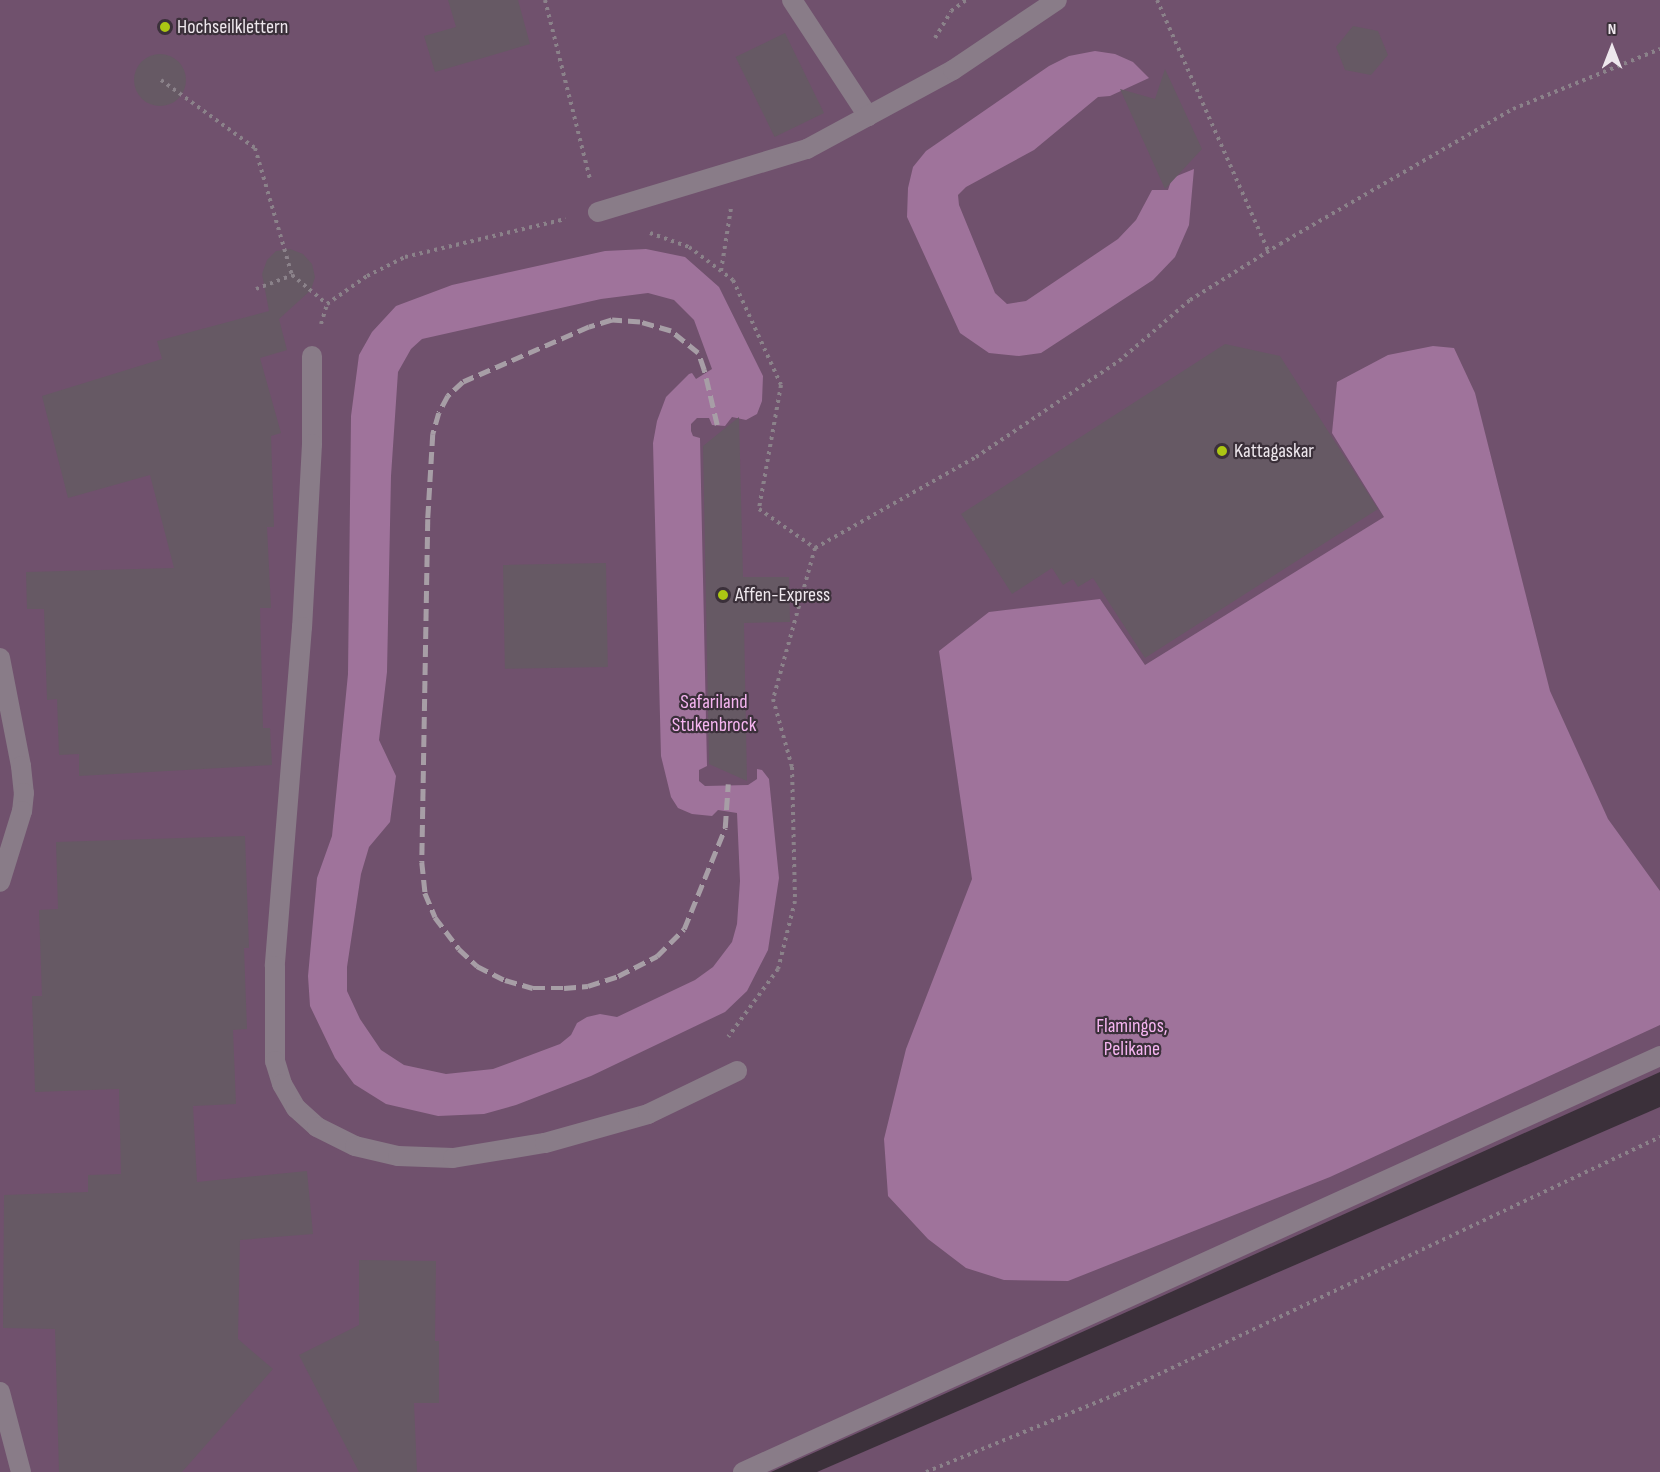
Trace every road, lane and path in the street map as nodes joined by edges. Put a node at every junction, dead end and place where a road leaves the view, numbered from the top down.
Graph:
1 (545, 0) edge
2 (792, 0) edge
3 (1057, 0) edge
4 (1157, 0) edge
5 (1660, 49) edge
6 (161, 80) dead end
7 (868, 116) junction
8 (740, 169) junction
9 (598, 212) junction
10 (1268, 251) junction
11 (721, 271) junction
12 (292, 275) junction
13 (256, 289) dead end
14 (327, 304) junction
15 (312, 356) joint
16 (815, 548) junction
17 (0, 658) edge
18 (0, 882) edge
19 (1660, 1056) edge
20 (736, 1071) joint
21 (1660, 1137) edge
22 (0, 1392) edge
23 (21, 1472) edge
24 (743, 1472) edge
25 (926, 1472) edge

1 - 9 path
2 - 7 lane
3 - 7 lane
4 - 10 path
5 - 10 path
6 - 12 path
7 - 8 lane
8 - 9 lane
8 - 11 path
9 - 11 path
9 - 14 path
10 - 16 path
11 - 16 path
12 - 13 path
12 - 14 path
14 - 15 path
15 - 20 lane
16 - 20 path
17 - 18 lane
19 - 24 lane
21 - 25 path
22 - 23 lane

